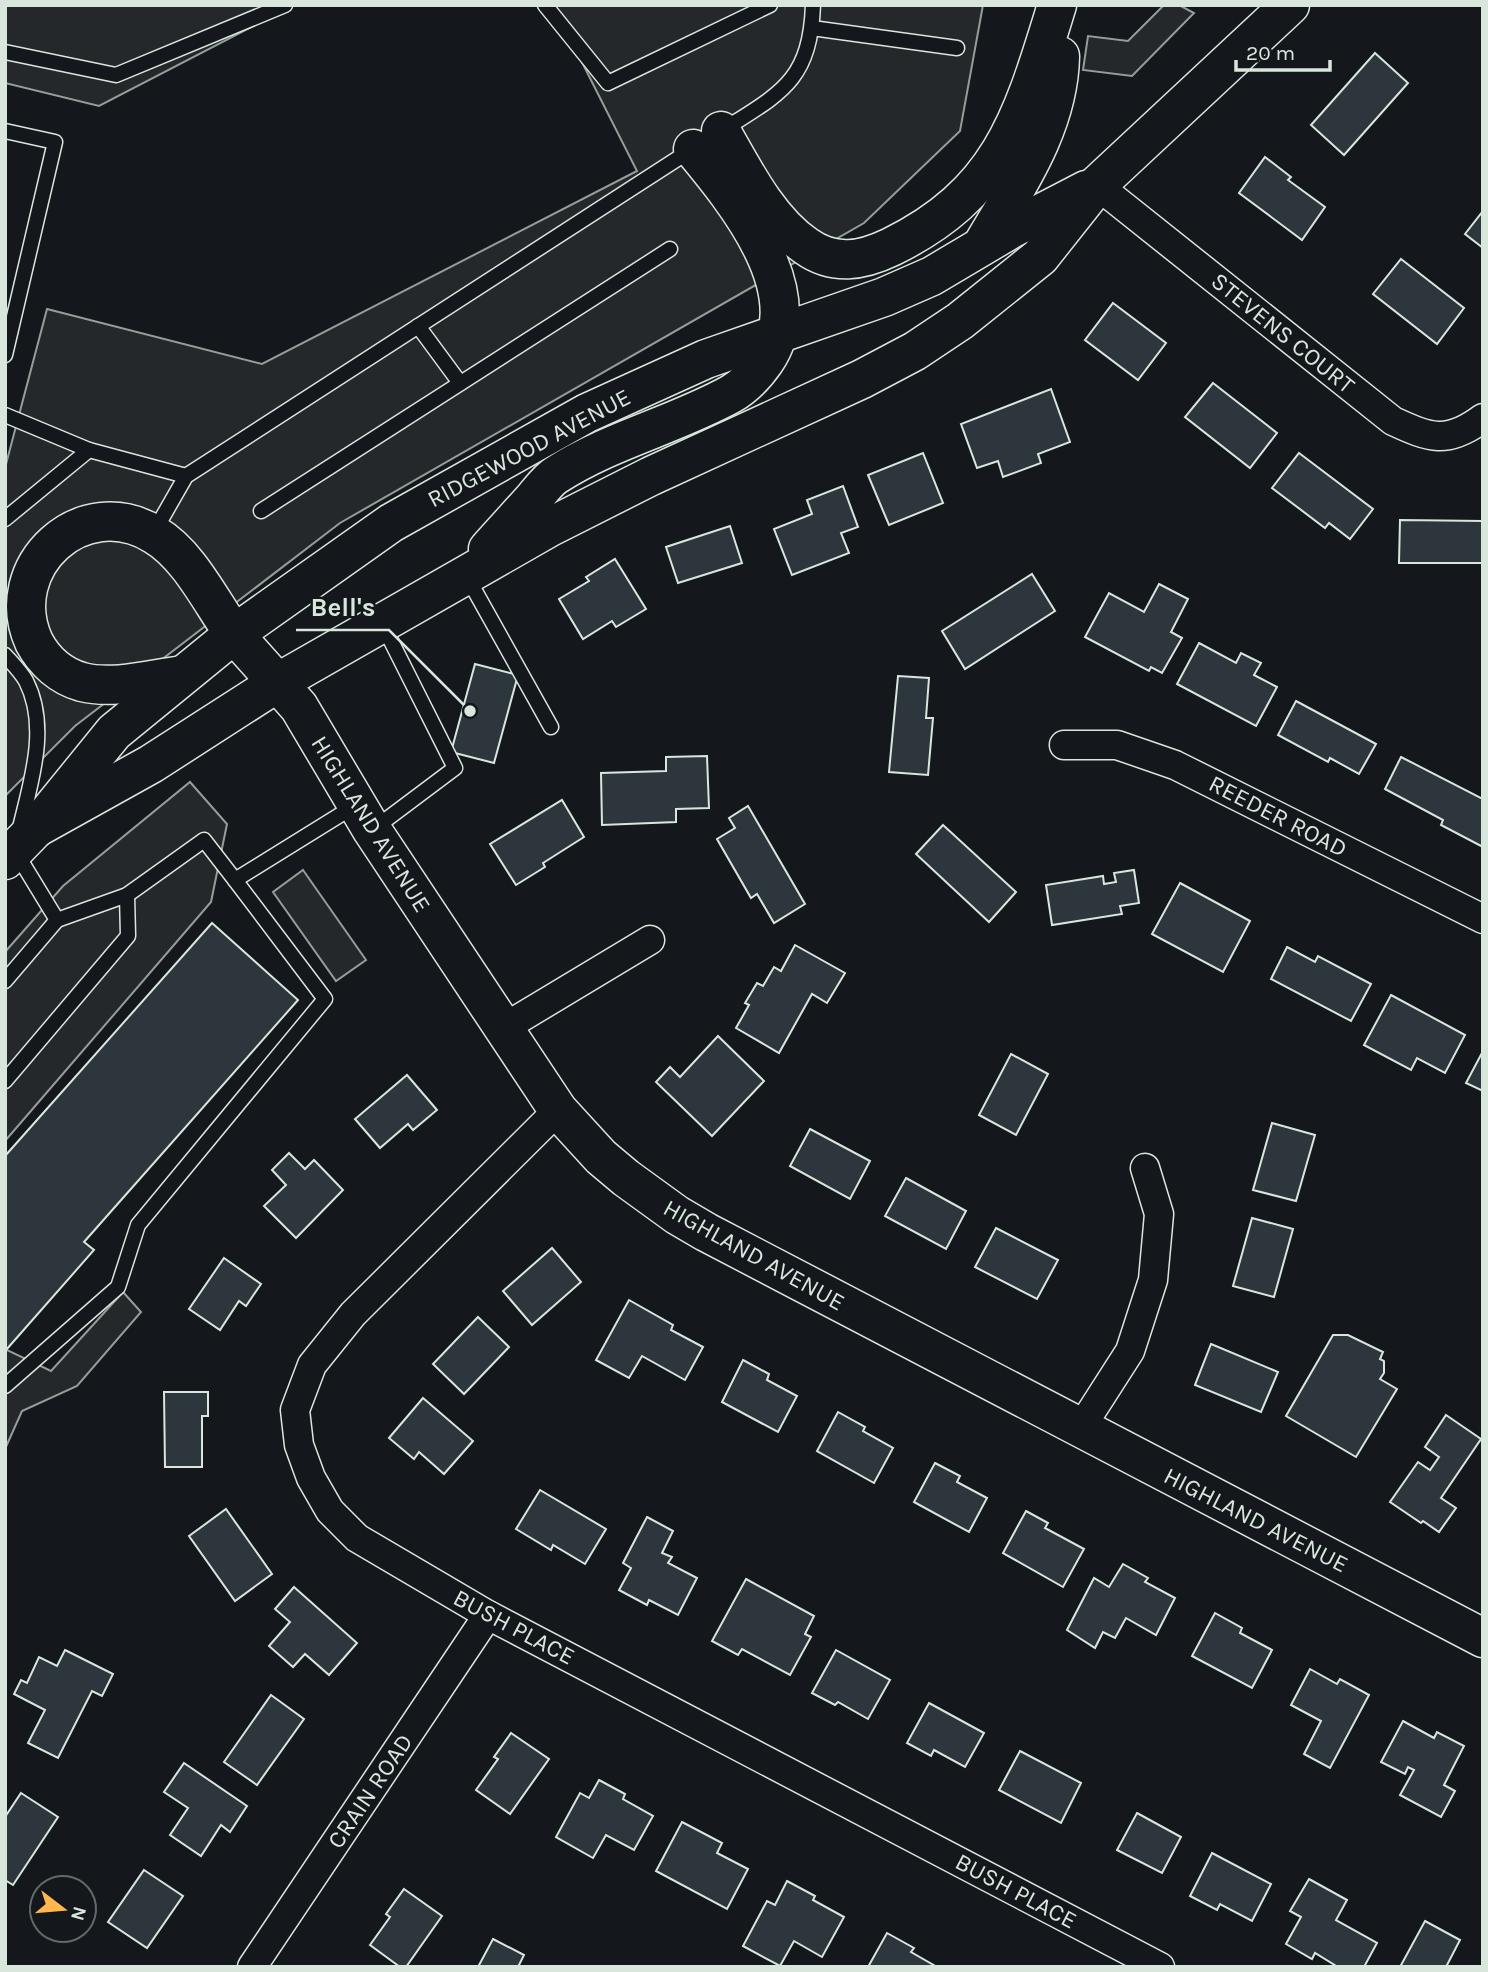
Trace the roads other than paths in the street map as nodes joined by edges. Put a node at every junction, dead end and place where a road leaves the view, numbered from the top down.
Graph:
1 (285, 5) edge
2 (545, 5) edge
3 (770, 5) edge
4 (813, 5) edge
5 (1059, 5) edge
6 (1290, 5) edge
7 (812, 28) junction
8 (957, 48) dead end
9 (5, 51) edge
10 (5, 131) edge
11 (707, 140) junction
12 (1097, 185) junction
13 (981, 248) junction
14 (670, 249) dead end
15 (418, 326) junction
16 (779, 332) junction
17 (5, 355) edge
18 (460, 383) junction
19 (5, 415) edge
20 (1483, 418) edge
21 (89, 450) junction
22 (187, 476) junction
23 (261, 511) dead end
24 (5, 519) edge
25 (153, 533) junction
26 (466, 573) junction
27 (382, 622) junction
28 (234, 634) junction
29 (5, 655) edge
30 (183, 675) junction
31 (277, 683) junction
32 (551, 727) dead end
33 (1064, 745) dead end
34 (364, 818) junction
35 (19, 846) edge
36 (235, 880) junction
37 (127, 895) junction
38 (1483, 919) edge
39 (57, 920) junction
40 (650, 940) dead end
41 (5, 981) edge
42 (502, 1030) junction
43 (5, 1081) edge
44 (558, 1110) junction
45 (1145, 1168) dead end
46 (5, 1386) edge
47 (1080, 1429) junction
48 (488, 1615) junction
49 (1483, 1638) edge
50 (252, 1967) edge
51 (1160, 1967) edge

1 - 9 lane
2 - 3 lane
4 - 7 lane
5 - 11 main road
5 - 13 main road
6 - 12 main road, RIDGEWOOD AVENUE
7 - 8 lane
7 - 11 lane
10 - 17 lane
11 - 15 lane
11 - 16 main road
12 - 13 main road, RIDGEWOOD AVENUE
12 - 20 street, STEVENS COURT
12 - 26 main road, RIDGEWOOD AVENUE
13 - 16 main road, RIDGEWOOD AVENUE
14 - 18 lane
15 - 18 lane
15 - 22 lane
16 - 26 main road
16 - 28 main road, RIDGEWOOD AVENUE
18 - 23 lane
19 - 21 lane
21 - 22 lane
21 - 24 lane
22 - 25 lane
25 - 28 main road
25 - 30 main road
26 - 27 main road, RIDGEWOOD AVENUE
26 - 32 lane
27 - 31 main road, RIDGEWOOD AVENUE
27 - 34 lane
28 - 30 main road, RIDGEWOOD AVENUE
28 - 31 main road, HIGHLAND AVENUE
29 - 35 lane
30 - 35 main road, RIDGEWOOD AVENUE
31 - 34 main road, HIGHLAND AVENUE
31 - 35 main road, RIDGEWOOD AVENUE
33 - 38 street, REEDER ROAD
34 - 36 lane
34 - 42 main road, HIGHLAND AVENUE
35 - 39 lane
36 - 37 lane
36 - 46 lane
37 - 39 lane
37 - 43 lane
39 - 41 lane
40 - 42 street
42 - 44 main road, HIGHLAND AVENUE
44 - 47 main road, HIGHLAND AVENUE
44 - 48 street, BUSH PLACE
45 - 47 street
47 - 49 main road, HIGHLAND AVENUE
48 - 50 street, CRAIN ROAD
48 - 51 street, BUSH PLACE

